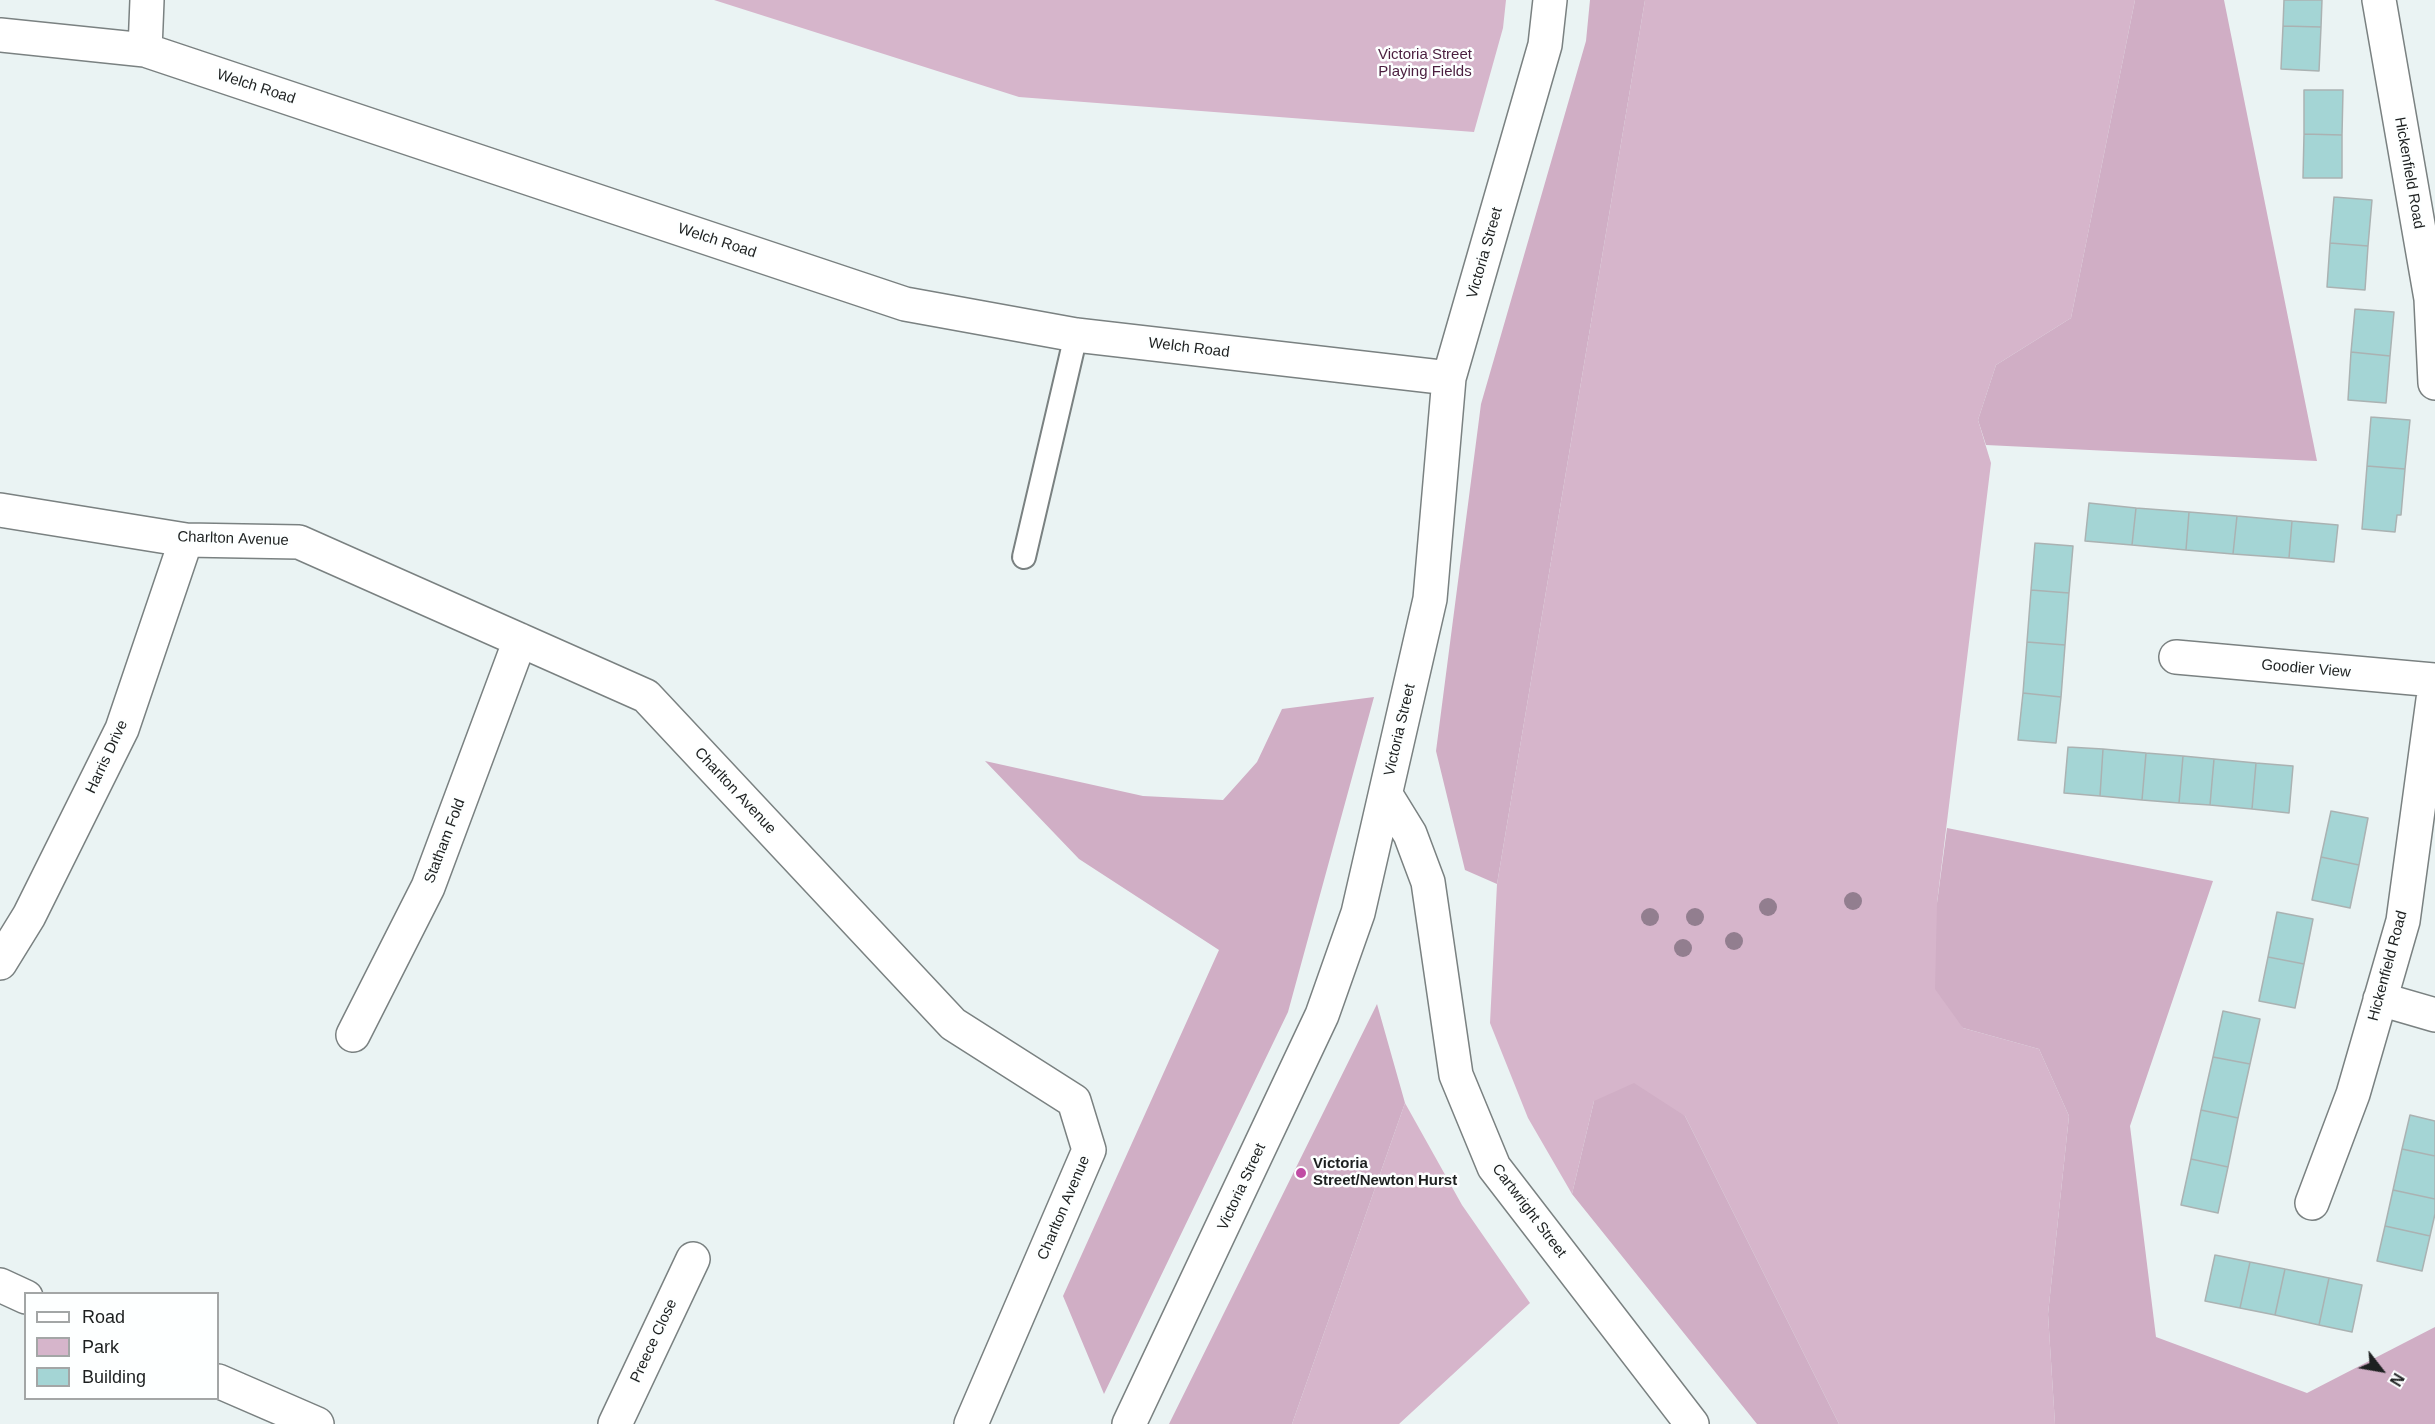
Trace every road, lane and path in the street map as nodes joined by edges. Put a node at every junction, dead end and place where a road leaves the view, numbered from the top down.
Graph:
1 (147, 0) edge
2 (1550, 0) edge
3 (2379, 0) edge
4 (0, 35) edge
5 (145, 50) junction
6 (1076, 335) junction
7 (1449, 378) junction
8 (2435, 383) edge
9 (0, 510) edge
10 (186, 540) junction
11 (1024, 557) dead end
12 (520, 640) junction
13 (2176, 657) dead end
14 (2435, 680) edge
15 (2435, 685) edge
16 (1386, 795) junction
17 (0, 963) edge
18 (2380, 999) junction
19 (2435, 1015) edge
20 (353, 1035) dead end
21 (2312, 1203) dead end
22 (693, 1259) dead end
23 (0, 1285) edge
24 (24, 1296) edge
25 (219, 1381) edge
26 (317, 1424) edge
27 (615, 1424) edge
28 (971, 1424) edge
29 (1129, 1424) edge
30 (1692, 1424) edge

1 - 5 street
2 - 7 street, Victoria Street
3 - 8 street, Hickenfield Road
4 - 5 street, Welch Road
5 - 6 street, Welch Road
6 - 7 street, Welch Road
6 - 11 lane
7 - 16 street, Victoria Street
9 - 10 street, Charlton Avenue
10 - 12 street, Charlton Avenue
10 - 17 street, Harris Drive
12 - 20 street, Statham Fold
12 - 28 street, Charlton Avenue
13 - 14 street, Goodier View
15 - 18 street, Hickenfield Road
16 - 29 street, Victoria Street
16 - 30 street, Cartwright Street
18 - 19 street
18 - 21 street, Hickenfield Road
22 - 27 street, Preece Close
23 - 24 street
25 - 26 street

